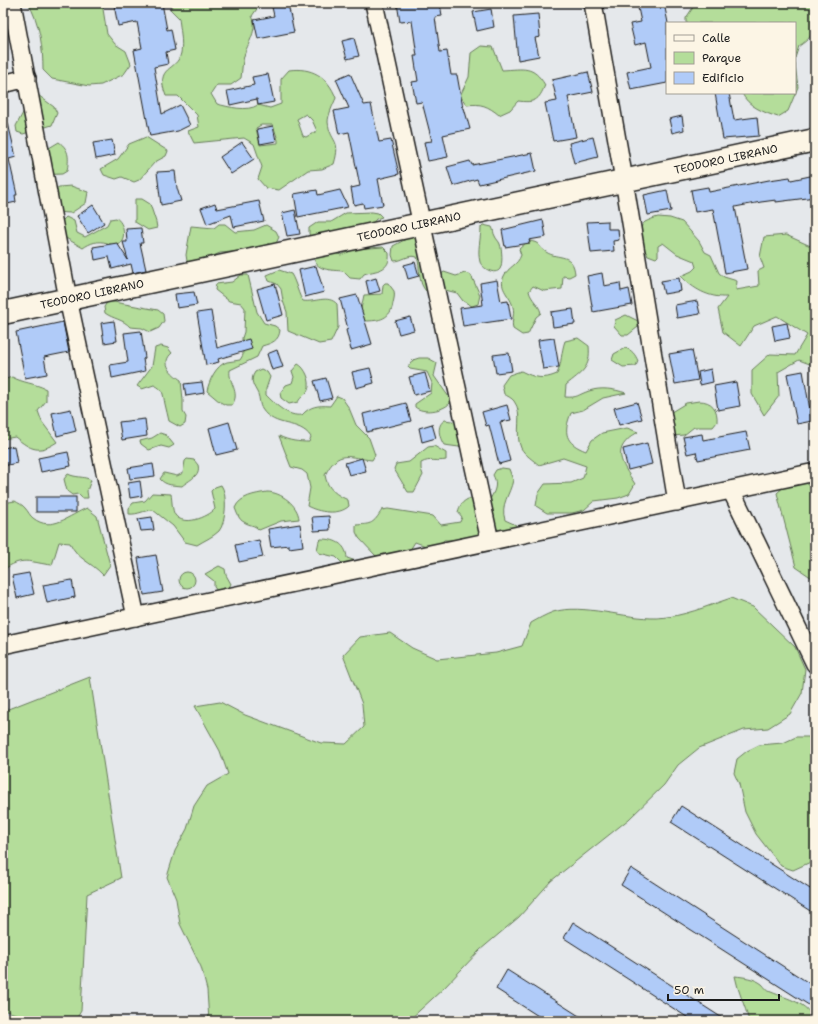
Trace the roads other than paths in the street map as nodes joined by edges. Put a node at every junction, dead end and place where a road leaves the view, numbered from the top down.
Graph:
1 (12, 3) edge
2 (374, 3) edge
3 (593, 3) edge
4 (27, 78) junction
5 (3, 84) edge
6 (815, 140) edge
7 (624, 180) junction
8 (422, 224) junction
9 (68, 299) junction
10 (3, 313) edge
11 (815, 472) edge
12 (731, 490) junction
13 (677, 502) junction
14 (490, 542) junction
15 (136, 617) junction
16 (3, 645) edge
17 (815, 664) edge

1 - 4 street
2 - 8 street
3 - 7 street
4 - 5 street
4 - 9 street
6 - 7 main road, TEODORO LIBRANO
7 - 8 main road, TEODORO LIBRANO
7 - 13 street
8 - 9 main road, TEODORO LIBRANO
8 - 14 street
9 - 10 main road, TEODORO LIBRANO
9 - 15 street
11 - 12 street
12 - 13 street
12 - 17 street
13 - 14 street
14 - 15 street
15 - 16 street

